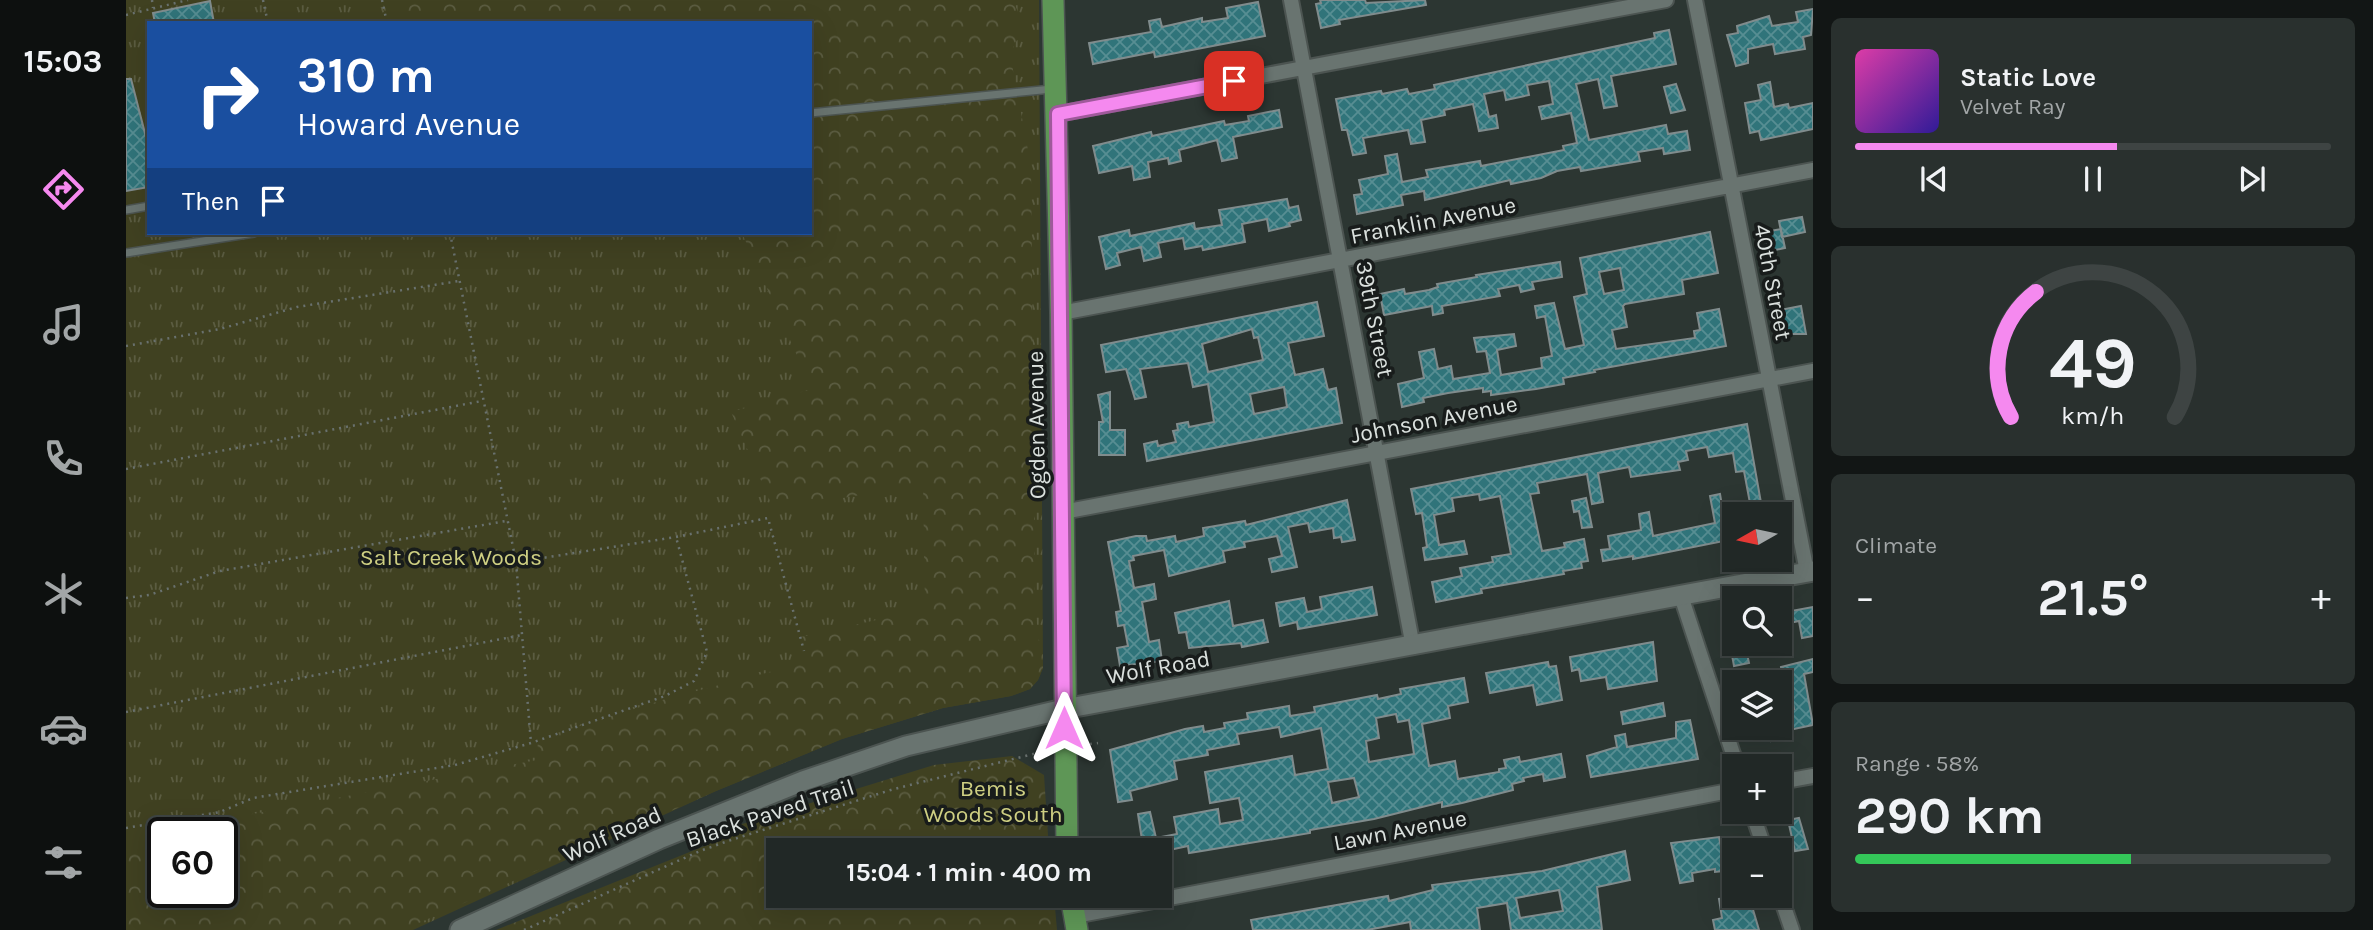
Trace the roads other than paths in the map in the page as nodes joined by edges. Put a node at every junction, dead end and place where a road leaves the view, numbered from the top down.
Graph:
1 (1053, 0) edge
2 (1291, 0) edge
3 (1666, 0) edge
4 (1695, 0) edge
5 (1304, 68) junction
6 (1056, 89) junction
7 (812, 113) edge
8 (1058, 114) junction
9 (1813, 170) edge
10 (1730, 185) junction
11 (147, 206) edge
12 (126, 210) edge
13 (188, 235) edge
14 (241, 235) edge
15 (190, 243) junction
16 (126, 253) edge
17 (1340, 261) junction
18 (1061, 313) junction
19 (1813, 371) edge
20 (1769, 380) junction
21 (1378, 453) junction
22 (1063, 512) junction
23 (1810, 571) edge
24 (1681, 596) junction
25 (1413, 647) junction
26 (1064, 709) junction
27 (1733, 754) edge
28 (1813, 776) edge
29 (1792, 780) edge
30 (1722, 792) edge
31 (1067, 838) edge
32 (1784, 908) edge
33 (1074, 914) edge
34 (460, 930) edge
35 (1792, 930) edge

1 - 6 main road, Ogden Avenue
2 - 5 street, 39th Street
3 - 5 street
4 - 10 street, 40th Street
5 - 8 street
5 - 17 street, 39th Street
6 - 7 lane
6 - 8 main road, Ogden Avenue
8 - 18 main road, Ogden Avenue
9 - 10 street, Franklin Avenue
10 - 17 street, Franklin Avenue
10 - 20 street, 40th Street
11 - 12 lane
13 - 15 lane
14 - 15 lane
15 - 16 lane
17 - 18 street, Franklin Avenue
17 - 21 street, 39th Street
18 - 22 main road, Ogden Avenue
19 - 20 street, Johnson Avenue
20 - 21 street, Johnson Avenue
20 - 23 street, 40th Street
21 - 22 street, Johnson Avenue
21 - 25 street, 39th Street
22 - 26 main road, Ogden Avenue
23 - 24 main road, Wolf Road
24 - 25 main road, Wolf Road
24 - 27 street
25 - 26 main road, Wolf Road
26 - 31 main road, Ogden Avenue
26 - 34 main road, Wolf Road
28 - 29 street
30 - 33 street, Lawn Avenue
32 - 35 street

